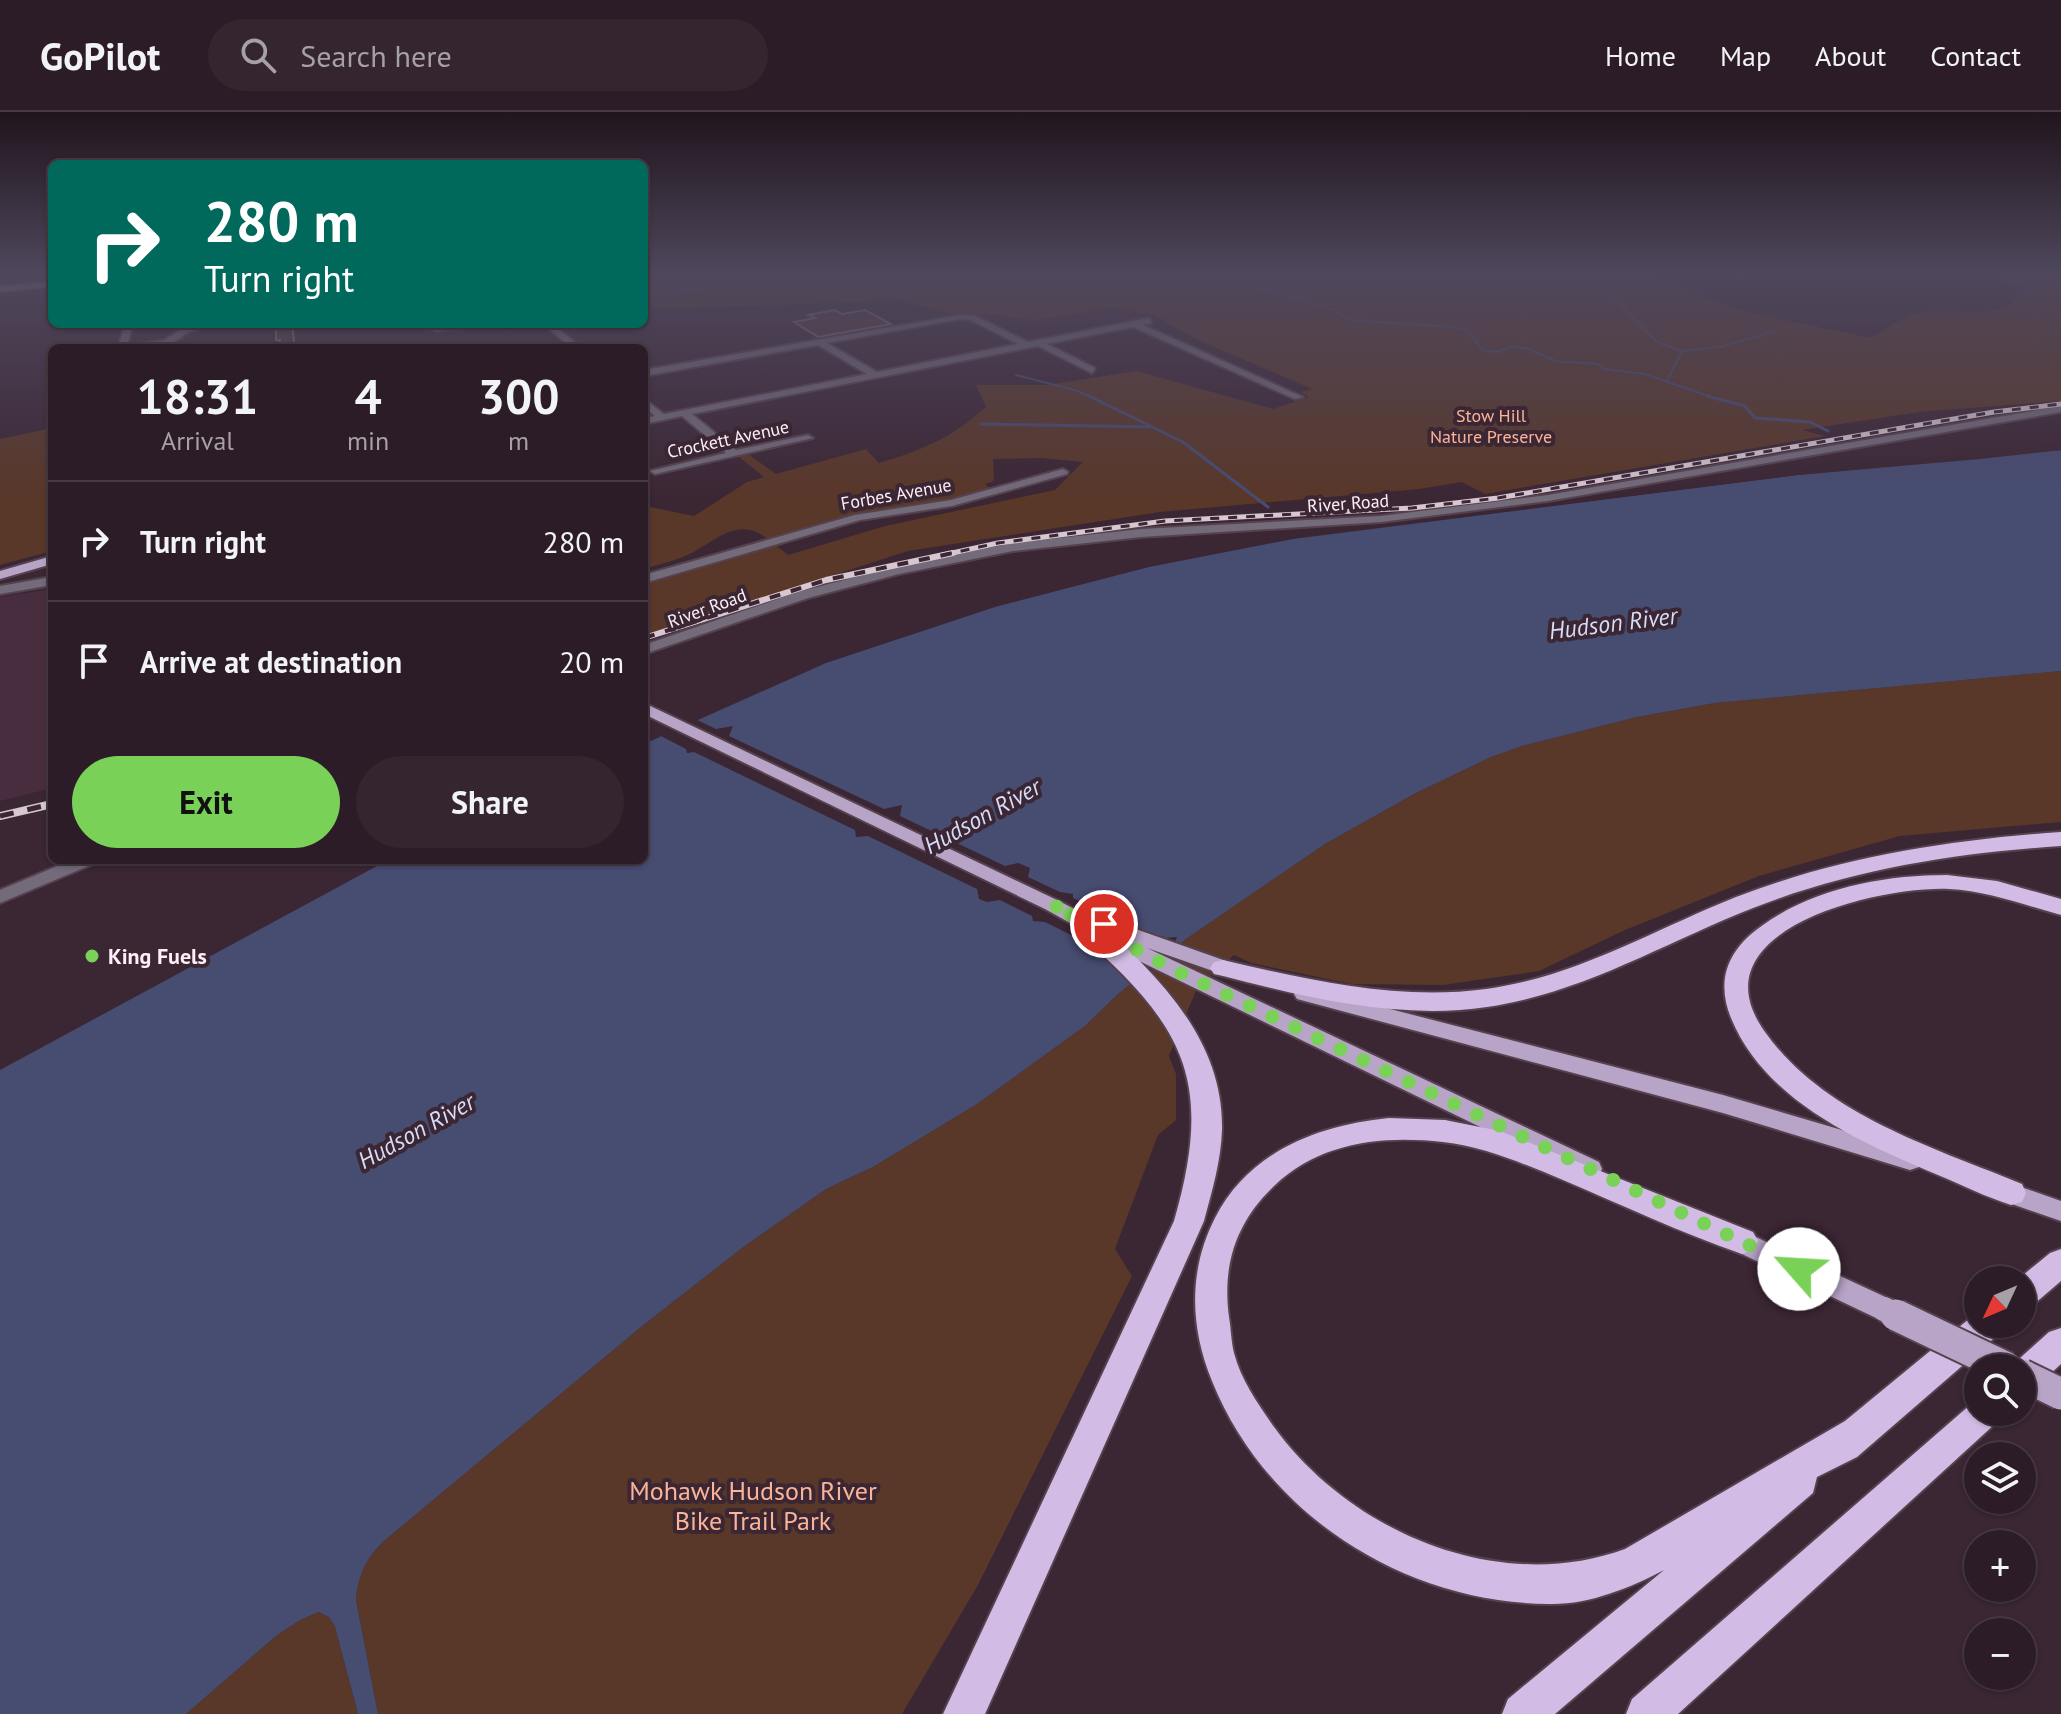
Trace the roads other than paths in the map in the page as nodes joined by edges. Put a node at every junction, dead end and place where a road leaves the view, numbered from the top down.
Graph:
1 (781, 349) edge
2 (831, 349) edge
3 (1006, 349) edge
4 (1050, 349) edge
5 (1190, 349) edge
6 (1092, 370) dead end
7 (648, 372) edge
8 (874, 374) junction
9 (1298, 397) dead end
10 (648, 405) edge
11 (2061, 409) edge
12 (684, 413) junction
13 (663, 418) junction
14 (648, 420) edge
15 (808, 438) dead end
16 (734, 454) junction
17 (655, 471) dead end
18 (1063, 472) dead end
19 (48, 564) edge
20 (0, 575) edge
21 (648, 578) edge
22 (48, 582) edge
23 (0, 590) edge
24 (648, 649) edge
25 (648, 710) edge
26 (2061, 839) edge
27 (78, 864) edge
28 (0, 897) edge
29 (1052, 905) junction
30 (2061, 907) edge
31 (1082, 922) junction
32 (1223, 968) joint
33 (1295, 988) junction
34 (2011, 1193) junction
35 (2061, 1211) edge
36 (1742, 1241) junction
37 (2061, 1262) edge
38 (2036, 1283) edge
39 (1970, 1338) edge
40 (2061, 1343) edge
41 (1978, 1354) edge
42 (2036, 1365) edge
43 (2036, 1383) edge
44 (2061, 1394) edge
45 (1968, 1426) edge
46 (1856, 1434) junction
47 (964, 1714) edge
48 (1523, 1714) edge
49 (1647, 1714) edge

1 - 7 street
2 - 8 street
3 - 8 street
4 - 6 street
5 - 9 street
8 - 12 street
10 - 13 street
11 - 24 street, River Road
12 - 13 street
12 - 16 street
13 - 14 street
15 - 16 street, Crockett Avenue
16 - 17 street, Crockett Avenue
18 - 21 street, Forbes Avenue
19 - 20 main road
22 - 23 street
25 - 29 main road
26 - 33 highway
27 - 28 street
29 - 31 main road
29 - 32 main road
30 - 34 highway
31 - 36 main road
31 - 47 highway
32 - 33 highway
33 - 34 main road
34 - 35 main road
36 - 41 main road, bridge
36 - 46 highway
37 - 38 highway
39 - 46 highway
40 - 42 highway
43 - 44 main road, bridge
45 - 49 highway
46 - 48 highway

